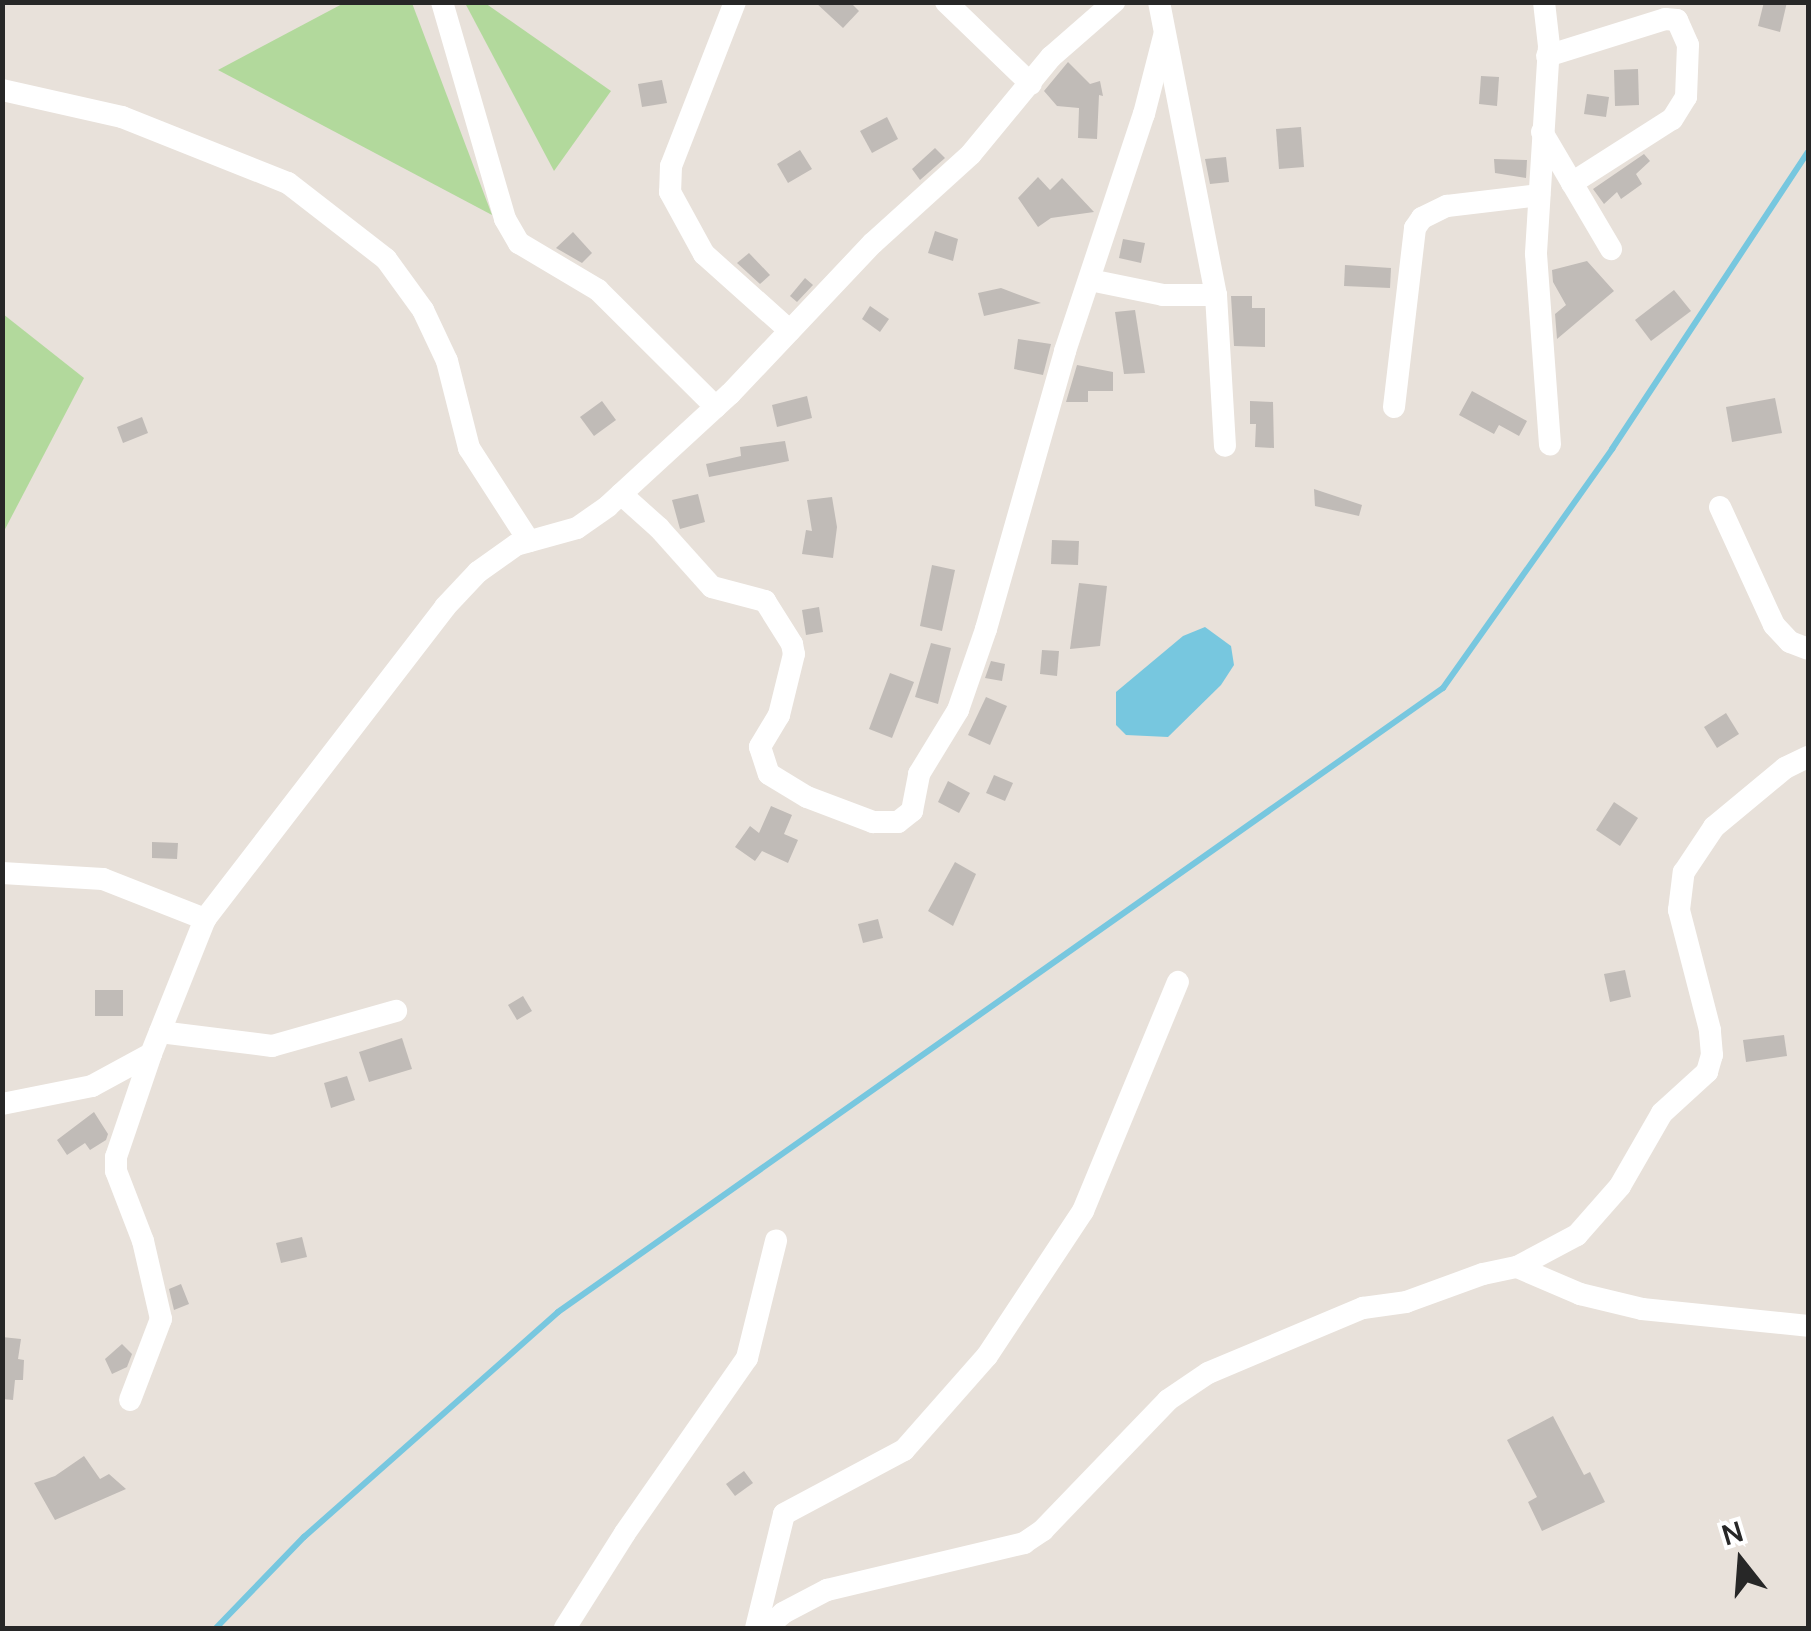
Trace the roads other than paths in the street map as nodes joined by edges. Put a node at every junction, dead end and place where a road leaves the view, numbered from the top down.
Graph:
1 (442, 2) edge
2 (735, 2) edge
3 (946, 2) edge
4 (1114, 2) edge
5 (1159, 2) edge
6 (1544, 2) edge
7 (1164, 36) junction
8 (1548, 56) junction
9 (1031, 84) junction
10 (2, 90) edge
11 (1541, 130) junction
12 (1572, 183) junction
13 (1539, 195) junction
14 (1611, 250) dead end
15 (1090, 280) junction
16 (1216, 295) junction
17 (790, 331) junction
18 (716, 407) junction
19 (1394, 407) dead end
20 (1550, 444) dead end
21 (1225, 446) dead end
22 (620, 494) junction
23 (1720, 507) dead end
24 (529, 540) junction
25 (1808, 649) edge
26 (1808, 757) edge
27 (2, 873) edge
28 (205, 919) junction
29 (1178, 982) dead end
30 (396, 1012) dead end
31 (160, 1032) junction
32 (150, 1054) junction
33 (2, 1104) edge
34 (776, 1240) dead end
35 (1517, 1267) junction
36 (1808, 1326) edge
37 (130, 1400) dead end
38 (565, 1628) edge
39 (756, 1628) edge
40 (766, 1628) edge

1 - 18 street
2 - 17 street
3 - 9 street
4 - 9 street
5 - 7 street
6 - 8 street
7 - 15 street
7 - 16 street
8 - 11 street
8 - 12 street
9 - 17 street
10 - 24 street
11 - 12 street
11 - 13 street
12 - 14 street
13 - 19 street
13 - 20 street
15 - 16 street
15 - 22 street
16 - 21 street
17 - 18 street
18 - 22 street
22 - 24 street
23 - 25 street
24 - 28 street
26 - 35 street
27 - 28 street
28 - 31 street
29 - 39 street
30 - 31 street
31 - 32 street
32 - 33 street
32 - 37 street
34 - 38 street
35 - 36 street
35 - 40 street

